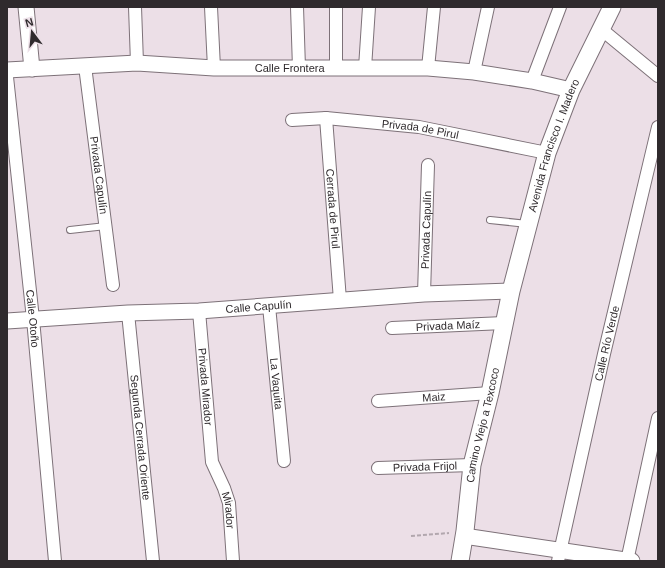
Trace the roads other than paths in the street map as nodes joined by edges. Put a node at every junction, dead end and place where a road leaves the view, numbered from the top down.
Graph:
1 (26, 7) edge
2 (135, 7) edge
3 (211, 7) edge
4 (297, 7) edge
5 (336, 7) edge
6 (369, 7) edge
7 (434, 7) edge
8 (488, 7) edge
9 (560, 7) edge
10 (612, 7) edge
11 (601, 29) junction
12 (137, 64) junction
13 (84, 66) junction
14 (214, 68) junction
15 (299, 68) junction
16 (365, 68) junction
17 (428, 68) junction
18 (336, 69) junction
19 (7, 70) edge
20 (32, 70) junction
21 (474, 72) junction
22 (658, 76) edge
23 (7, 77) edge
24 (532, 81) junction
25 (571, 90) junction
26 (326, 118) junction
27 (292, 120) dead end
28 (658, 127) edge
29 (547, 153) junction
30 (428, 165) dead end
31 (490, 220) dead end
32 (528, 224) junction
33 (106, 226) junction
34 (70, 230) dead end
35 (113, 285) dead end
36 (511, 291) junction
37 (424, 294) junction
38 (340, 300) junction
39 (269, 306) junction
40 (199, 311) junction
41 (128, 313) junction
42 (33, 319) junction
43 (7, 321) edge
44 (504, 323) junction
45 (392, 328) dead end
46 (490, 393) junction
47 (378, 401) dead end
48 (658, 418) edge
49 (284, 461) dead end
50 (212, 462) joint
51 (472, 465) junction
52 (378, 468) dead end
53 (465, 534) junction
54 (558, 556) edge
55 (55, 561) edge
56 (153, 561) edge
57 (233, 561) edge
58 (460, 561) edge
59 (628, 561) edge

1 - 20 street
2 - 12 street
3 - 14 street
4 - 15 street
5 - 18 street
6 - 16 street
7 - 17 street
8 - 21 street
9 - 24 street
10 - 11 main road, Avenida Francisco I. Madero
11 - 22 street
11 - 25 main road, Avenida Francisco I. Madero
12 - 13 street, Calle Frontera
12 - 14 street, Calle Frontera
13 - 20 street, Calle Frontera
13 - 33 street, Privada Capulín
14 - 15 street, Calle Frontera
15 - 18 street, Calle Frontera
16 - 17 street, Calle Frontera
16 - 18 street, Calle Frontera
17 - 21 street, Calle Frontera
19 - 20 street, Calle Frontera
21 - 24 street, Calle Frontera
23 - 42 street, Calle Otoño
24 - 25 street, Calle Frontera
25 - 29 main road, Avenida Francisco I. Madero
26 - 27 street, Privada de Pirul
26 - 29 street, Privada de Pirul
26 - 38 street, Cerrada de Pirul
28 - 54 street, Calle Río Verde
29 - 32 main road, Avenida Francisco I. Madero
30 - 37 street, Privada Capulín
31 - 32 lane
32 - 36 main road, Avenida Francisco I. Madero
33 - 34 lane
33 - 35 street, Privada Capulín
36 - 37 street, Calle Capulín
36 - 44 main road, Camino Viejo a Texcoco
37 - 38 street, Calle Capulín
38 - 39 street, Calle Capulín
39 - 40 street, Calle Capulín
39 - 49 street, La Vaquita
40 - 41 street, Calle Capulín
40 - 50 street, Privada Mirador
41 - 42 street, Calle Capulín
41 - 56 street, Segunda Cerrada Oriente
42 - 43 street, Calle Capulín
42 - 55 street, Calle Otoño
44 - 45 street, Privada Maíz
44 - 46 main road, Camino Viejo a Texcoco
46 - 47 street, Maiz
46 - 51 main road, Camino Viejo a Texcoco
48 - 59 street
50 - 57 street, Mirador
51 - 52 street, Privada Frijol
51 - 53 main road, Camino Viejo a Texcoco
53 - 54 street
53 - 58 main road, Camino Viejo a Texcoco
54 - 59 street

